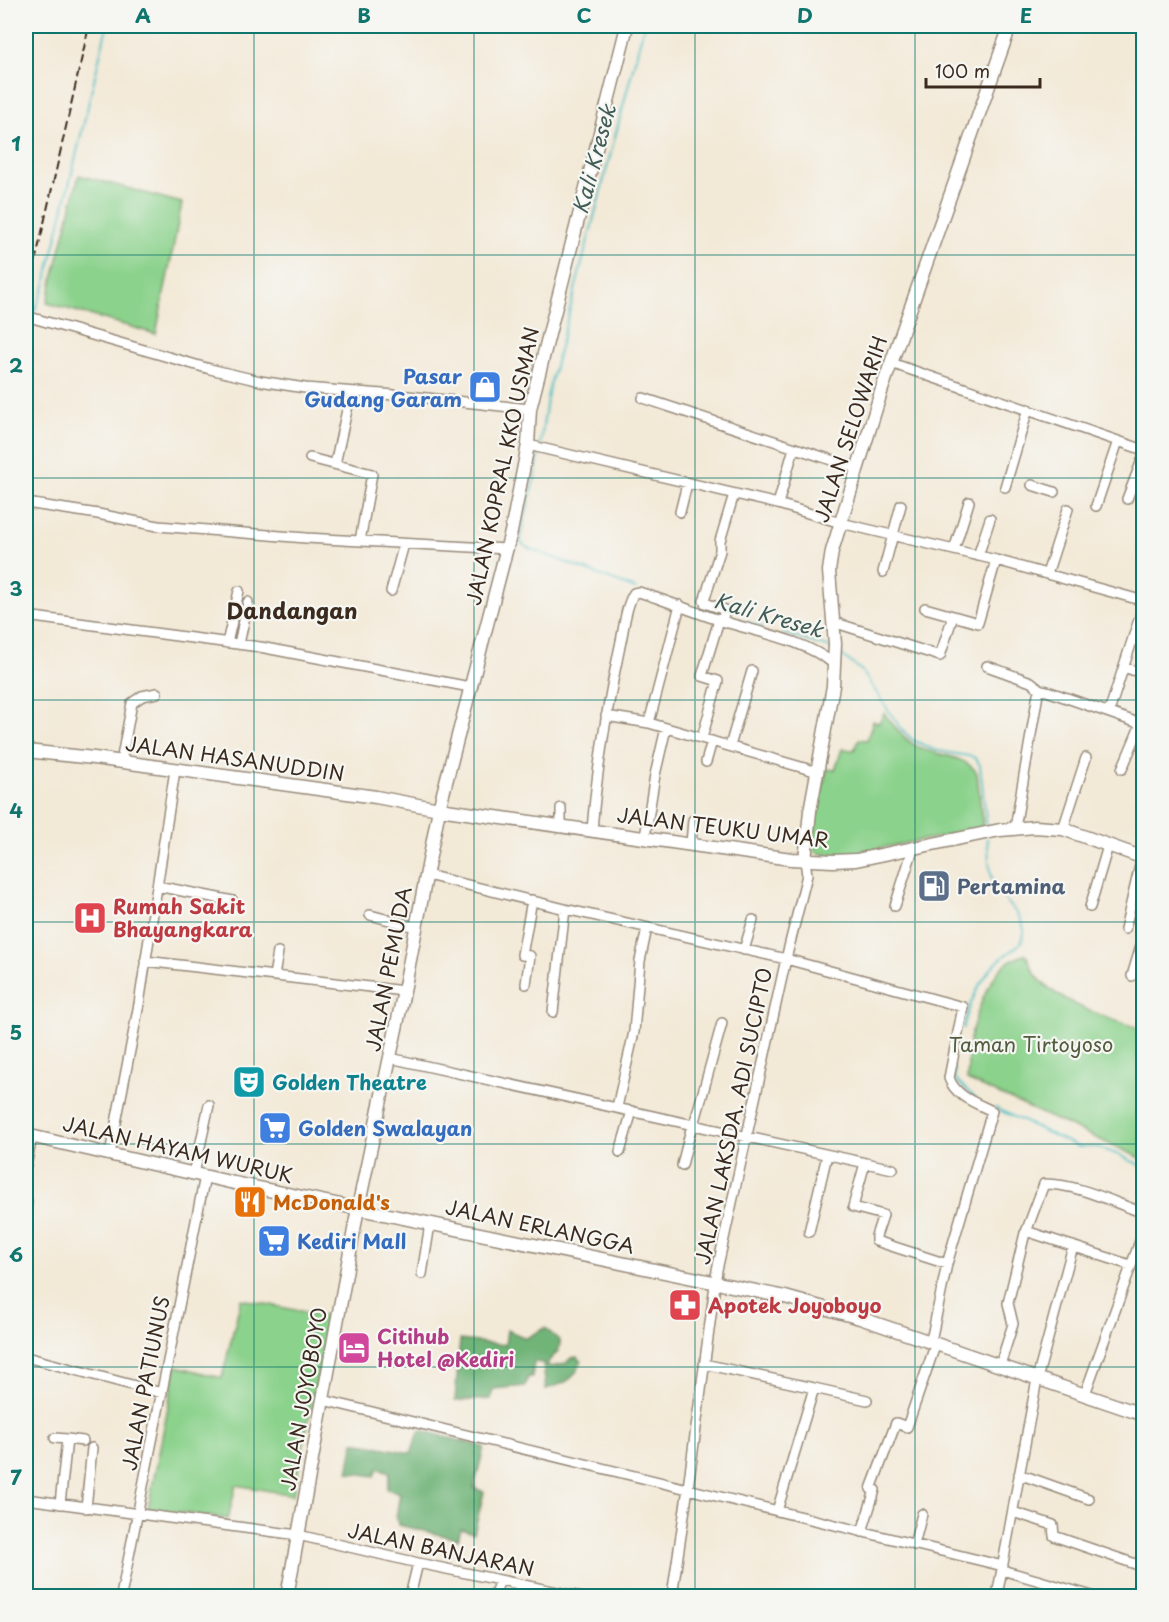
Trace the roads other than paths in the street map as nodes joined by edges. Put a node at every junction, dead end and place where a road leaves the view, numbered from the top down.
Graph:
1 (627, 26) edge
2 (1010, 26) edge
3 (26, 316) edge
4 (891, 363) junction
5 (351, 392) junction
6 (643, 398) dead end
7 (530, 409) junction
8 (1028, 409) junction
9 (1118, 441) junction
10 (534, 446) junction
11 (794, 448) junction
12 (1143, 450) edge
13 (1143, 455) edge
14 (310, 458) dead end
15 (335, 464) junction
16 (856, 468) junction
17 (687, 484) junction
18 (1032, 485) dead end
19 (1005, 487) dead end
20 (734, 494) junction
21 (1054, 496) dead end
22 (1127, 499) dead end
23 (969, 502) dead end
24 (26, 503) edge
25 (778, 504) junction
26 (901, 505) dead end
27 (1096, 506) dead end
28 (1068, 509) dead end
29 (680, 512) dead end
30 (990, 519) dead end
31 (841, 523) junction
32 (892, 535) junction
33 (360, 541) junction
34 (404, 544) junction
35 (507, 549) junction
36 (954, 550) junction
37 (978, 556) junction
38 (996, 561) junction
39 (883, 572) dead end
40 (1047, 574) junction
41 (239, 591) dead end
42 (391, 591) dead end
43 (248, 602) dead end
44 (1143, 602) edge
45 (681, 605) junction
46 (924, 608) dead end
47 (26, 616) edge
48 (952, 616) junction
49 (722, 618) junction
50 (833, 622) junction
51 (227, 643) junction
52 (239, 644) junction
53 (834, 662) junction
54 (987, 666) dead end
55 (1124, 667) junction
56 (752, 671) dead end
57 (1143, 674) edge
58 (470, 687) junction
59 (1041, 690) junction
60 (157, 693) dead end
61 (1109, 712) junction
62 (606, 716) junction
63 (649, 723) junction
64 (1142, 725) edge
65 (666, 728) junction
66 (707, 740) junction
67 (730, 746) junction
68 (26, 751) edge
69 (1086, 758) dead end
70 (121, 762) junction
71 (706, 762) dead end
72 (1122, 769) dead end
73 (175, 770) junction
74 (818, 772) junction
75 (561, 808) dead end
76 (439, 809) junction
77 (693, 820) dead end
78 (561, 826) junction
79 (1016, 828) junction
80 (1063, 829) junction
81 (592, 830) junction
82 (645, 837) junction
83 (691, 844) junction
84 (1108, 846) junction
85 (912, 849) junction
86 (1143, 857) edge
87 (805, 860) junction
88 (427, 875) junction
89 (157, 886) junction
90 (532, 900) junction
91 (234, 901) dead end
92 (895, 906) dead end
93 (1090, 907) dead end
94 (565, 909) junction
95 (370, 915) dead end
96 (753, 921) dead end
97 (416, 927) junction
98 (647, 928) junction
99 (1125, 929) dead end
100 (1143, 936) edge
101 (744, 950) junction
102 (278, 952) dead end
103 (786, 958) junction
104 (145, 961) junction
105 (274, 976) junction
106 (1132, 976) dead end
107 (526, 984) dead end
108 (404, 991) junction
109 (553, 1012) dead end
110 (722, 1023) dead end
111 (390, 1058) junction
112 (209, 1105) dead end
113 (617, 1107) junction
114 (632, 1111) junction
115 (693, 1125) junction
116 (29, 1136) edge
117 (747, 1137) junction
118 (620, 1152) dead end
119 (110, 1154) junction
120 (827, 1155) junction
121 (865, 1163) junction
122 (682, 1165) dead end
123 (26, 1166) edge
124 (893, 1169) dead end
125 (199, 1175) junction
126 (26, 1198) edge
127 (358, 1208) junction
128 (26, 1209) edge
129 (1143, 1213) edge
130 (430, 1224) junction
131 (1143, 1230) edge
132 (808, 1232) dead end
133 (1026, 1232) junction
134 (1073, 1246) junction
135 (947, 1264) junction
136 (1130, 1265) junction
137 (422, 1274) dead end
138 (715, 1282) junction
139 (934, 1342) junction
140 (26, 1357) edge
141 (704, 1364) junction
142 (1000, 1365) junction
143 (1037, 1379) junction
144 (814, 1388) junction
145 (162, 1393) junction
146 (1084, 1394) junction
147 (323, 1400) junction
148 (867, 1400) dead end
149 (1143, 1415) edge
150 (55, 1438) dead end
151 (67, 1439) junction
152 (83, 1441) dead end
153 (92, 1448) dead end
154 (1019, 1474) junction
155 (688, 1488) junction
156 (26, 1499) edge
157 (1089, 1499) dead end
158 (60, 1504) junction
159 (86, 1508) junction
160 (777, 1511) junction
161 (1013, 1512) junction
162 (922, 1514) dead end
163 (138, 1515) junction
164 (862, 1532) junction
165 (298, 1535) junction
166 (914, 1545) junction
167 (418, 1563) junction
168 (1143, 1567) edge
169 (1003, 1568) junction
170 (500, 1580) junction
171 (518, 1584) junction
172 (121, 1596) edge
173 (287, 1596) edge
174 (410, 1596) edge
175 (494, 1596) edge
176 (513, 1596) edge
177 (577, 1596) edge
178 (672, 1596) edge
179 (997, 1596) edge
180 (1092, 1596) edge

1 - 7 main road, JALAN KOPRAL KKO USMAN
2 - 4 main road, JALAN SELOWARIH
3 - 5 street
4 - 8 street
4 - 16 main road, JALAN SELOWARIH
5 - 7 street
5 - 15 street
6 - 11 street
7 - 10 main road, JALAN KOPRAL KKO USMAN
8 - 9 street
8 - 19 street
9 - 12 street
9 - 27 street
10 - 17 street
10 - 35 main road, JALAN KOPRAL KKO USMAN
11 - 16 street
11 - 25 street
13 - 22 street
14 - 15 street
15 - 33 street
16 - 31 main road, JALAN SELOWARIH
17 - 20 street
17 - 29 street
18 - 21 street
20 - 25 street
20 - 49 street
23 - 36 street
24 - 33 street
25 - 31 street
26 - 32 street
28 - 40 street
30 - 37 street
31 - 32 street
31 - 50 main road, JALAN SELOWARIH
32 - 36 street
32 - 39 street
33 - 34 street
34 - 35 street
34 - 42 street
35 - 58 main road, JALAN KOPRAL KKO USMAN
36 - 37 street
37 - 38 street
38 - 40 street
38 - 48 street
40 - 44 street
41 - 51 street
43 - 52 street
44 - 55 street
45 - 49 street
45 - 62 street
45 - 63 street
46 - 48 street
47 - 51 street
48 - 50 street
49 - 53 street
49 - 66 street
50 - 53 main road, JALAN SELOWARIH
51 - 52 street
52 - 58 street
53 - 74 main road, JALAN SELOWARIH
54 - 59 street
55 - 57 street
55 - 61 street
56 - 67 street
58 - 76 main road, JALAN KOPRAL KKO USMAN
59 - 61 street
59 - 79 street
60 - 70 street
61 - 64 street
62 - 63 street
62 - 81 street
63 - 65 street
64 - 72 street
65 - 66 street
65 - 82 street
66 - 67 street
66 - 71 street
67 - 74 street
68 - 70 main road, JALAN HASANUDDIN
69 - 80 street
70 - 73 main road, JALAN HASANUDDIN
73 - 76 main road, JALAN HASANUDDIN
73 - 89 street
74 - 87 main road, JALAN SELOWARIH
75 - 78 street
76 - 78 main road, JALAN TEUKU UMAR
76 - 88 main road, JALAN PEMUDA
77 - 83 street
78 - 81 main road, JALAN TEUKU UMAR
79 - 80 main road, JALAN TEUKU UMAR
79 - 85 main road, JALAN TEUKU UMAR
80 - 84 main road, JALAN TEUKU UMAR
81 - 82 main road, JALAN TEUKU UMAR
82 - 83 main road, JALAN TEUKU UMAR
83 - 87 main road, JALAN TEUKU UMAR
84 - 86 main road, JALAN TEUKU UMAR
84 - 93 street
85 - 87 main road, JALAN TEUKU UMAR
85 - 92 street
86 - 99 street
87 - 103 street, JALAN LAKSDA. ADI SUCIPTO
88 - 90 street
88 - 97 main road, JALAN PEMUDA
89 - 91 street
89 - 104 street
90 - 94 street
90 - 107 street
94 - 98 street
94 - 109 street
95 - 97 street
96 - 101 street
97 - 108 main road, JALAN PEMUDA
98 - 101 street
98 - 113 street
100 - 106 street
101 - 103 street
102 - 105 street
103 - 117 street, JALAN LAKSDA. ADI SUCIPTO
103 - 135 street
104 - 105 street
104 - 119 street
105 - 108 street
108 - 111 main road, JALAN PEMUDA
110 - 115 street
111 - 113 street
111 - 127 main road, JALAN PEMUDA
112 - 125 street, JALAN PATIUNUS
113 - 114 street
114 - 115 street
114 - 118 street
115 - 117 street
115 - 122 street
116 - 119 main road, JALAN HAYAM WURUK
116 - 123 street
117 - 120 street
117 - 138 street, JALAN LAKSDA. ADI SUCIPTO
119 - 125 main road, JALAN HAYAM WURUK
120 - 121 street
120 - 132 street
121 - 124 street
121 - 135 street
125 - 127 main road, JALAN HAYAM WURUK
125 - 145 street, JALAN PATIUNUS
126 - 128 street
127 - 130 main road, JALAN ERLANGGA
127 - 147 main road, JALAN JOYOBOYO
129 - 133 street
130 - 137 street
130 - 138 main road, JALAN ERLANGGA
131 - 136 street
133 - 134 street
133 - 142 street
134 - 136 street
134 - 143 street
135 - 139 street
136 - 146 street
138 - 139 main road, JALAN ERLANGGA
138 - 141 street, JALAN LAKSDA. ADI SUCIPTO
139 - 142 main road, JALAN ERLANGGA
139 - 164 street
140 - 145 street
141 - 144 street
141 - 155 street, JALAN LAKSDA. ADI SUCIPTO
142 - 143 main road, JALAN ERLANGGA
143 - 146 main road, JALAN ERLANGGA
143 - 154 street
144 - 148 street
144 - 160 street
145 - 163 street, JALAN PATIUNUS
146 - 149 main road, JALAN ERLANGGA
147 - 155 street
147 - 165 main road, JALAN JOYOBOYO
150 - 151 street
151 - 152 street
151 - 158 street
153 - 159 street
154 - 157 street
154 - 161 street
155 - 160 street
155 - 178 street, JALAN LAKSDA. ADI SUCIPTO
156 - 158 street, JALAN BANJARAN
158 - 159 street, JALAN BANJARAN
159 - 163 street, JALAN BANJARAN
160 - 164 street
161 - 168 street
161 - 169 street
162 - 166 street
163 - 165 street, JALAN BANJARAN
163 - 172 street, JALAN PATIUNUS
164 - 166 street
165 - 167 street, JALAN BANJARAN
165 - 173 main road, JALAN JOYOBOYO
166 - 169 street
167 - 170 street, JALAN BANJARAN
167 - 174 street
169 - 179 street
169 - 180 street
170 - 171 street, JALAN BANJARAN
170 - 175 street
171 - 176 street
171 - 177 street, JALAN BANJARAN

